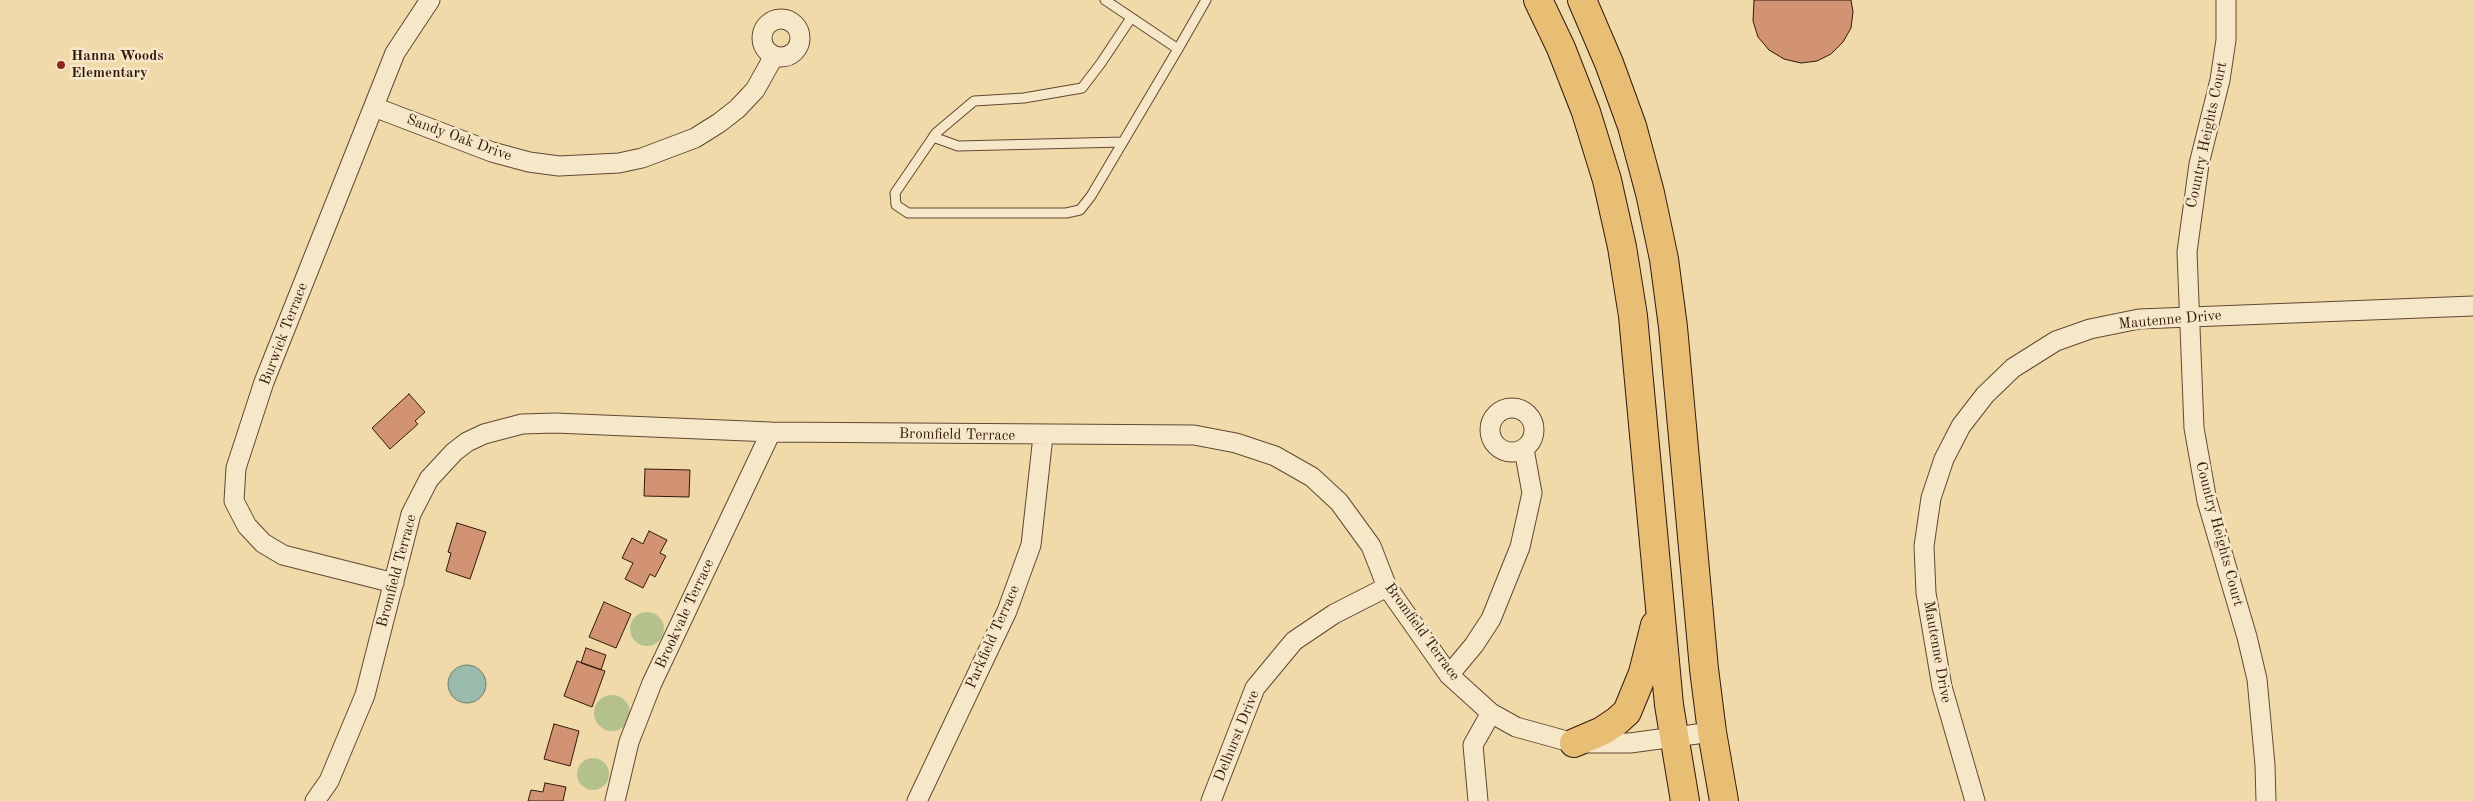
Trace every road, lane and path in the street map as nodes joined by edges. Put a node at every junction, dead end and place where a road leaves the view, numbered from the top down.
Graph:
1 (430, 0) edge
2 (1105, 0) edge
3 (1206, 0) edge
4 (1538, 0) edge
5 (1582, 0) edge
6 (2226, 0) edge
7 (1131, 18) junction
8 (1178, 49) junction
9 (774, 56) dead end
10 (374, 107) junction
11 (934, 137) junction
12 (1123, 142) junction
13 (2473, 306) edge
14 (2189, 316) junction
15 (771, 432) junction
16 (1043, 436) junction
17 (1524, 449) dead end
18 (394, 583) junction
19 (1387, 587) junction
20 (1659, 607) junction
21 (1449, 675) junction
22 (1491, 713) junction
23 (1712, 732) junction
24 (1674, 739) junction
25 (1574, 743) junction
26 (315, 801) edge
27 (615, 801) edge
28 (917, 801) edge
29 (1211, 801) edge
30 (1478, 801) edge
31 (1685, 801) edge
32 (1724, 801) edge
33 (1975, 801) edge
34 (2266, 801) edge

1 - 10 street, Burwick Terrace
2 - 7 lane
3 - 8 lane
4 - 20 highway
5 - 23 highway
6 - 14 street, Country Heights Court
7 - 8 lane
7 - 11 lane
8 - 12 lane
9 - 10 street, Sandy Oak Drive
10 - 18 street, Burwick Terrace
11 - 12 lane
11 - 12 lane
13 - 14 street, Mautenne Drive
14 - 33 street, Mautenne Drive
14 - 34 street, Country Heights Court
15 - 16 street, Bromfield Terrace
15 - 18 street, Bromfield Terrace
15 - 27 street, Brookvale Terrace
16 - 19 street, Bromfield Terrace
16 - 28 street, Parkfield Terrace
17 - 21 street
18 - 26 street, Bromfield Terrace
19 - 21 street, Bromfield Terrace
19 - 29 street, Delhurst Drive
20 - 24 highway
20 - 25 highway
21 - 22 street, Bromfield Terrace
22 - 25 street, Bromfield Terrace
22 - 30 street
23 - 24 street, Bromfield Terrace
23 - 32 highway
24 - 25 street, Bromfield Terrace
24 - 31 highway

